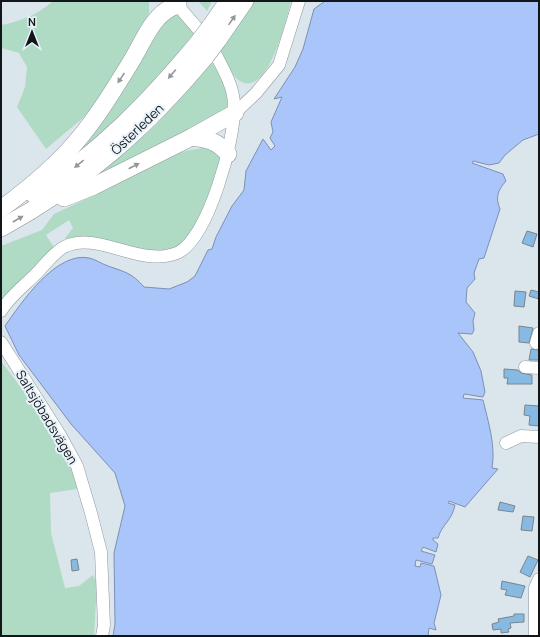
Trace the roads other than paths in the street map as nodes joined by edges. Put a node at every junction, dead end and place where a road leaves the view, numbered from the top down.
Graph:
1 (158, 1) edge
2 (228, 1) edge
3 (245, 1) edge
4 (299, 1) edge
5 (176, 3) edge
6 (155, 20) junction
7 (207, 42) junction
8 (261, 87) junction
9 (233, 92) junction
10 (234, 113) junction
11 (192, 137) junction
12 (228, 154) junction
13 (1, 209) edge
14 (34, 209) junction
15 (1, 214) edge
16 (1, 228) edge
17 (1, 311) edge
18 (1, 342) edge
19 (525, 367) dead end
20 (539, 368) edge
21 (539, 437) edge
22 (506, 443) dead end
23 (539, 579) edge
24 (102, 636) edge
25 (535, 636) edge

1 - 6 highway
2 - 7 highway, Österleden
7 -> 3 highway, Österleden
4 - 8 street
5 - 6 highway
5 - 7 street
6 -> 13 highway
7 - 9 street
7 - 14 highway, Österleden
7 -> 15 highway, Österleden
8 - 9 street
8 - 10 street
9 - 10 street
10 - 11 highway
10 - 12 street
11 - 12 highway
14 -> 11 highway
12 - 17 street
16 -> 14 highway, Österleden
18 - 24 street, Saltsjöbadsvägen
19 - 20 street
21 - 22 street
23 - 25 street

